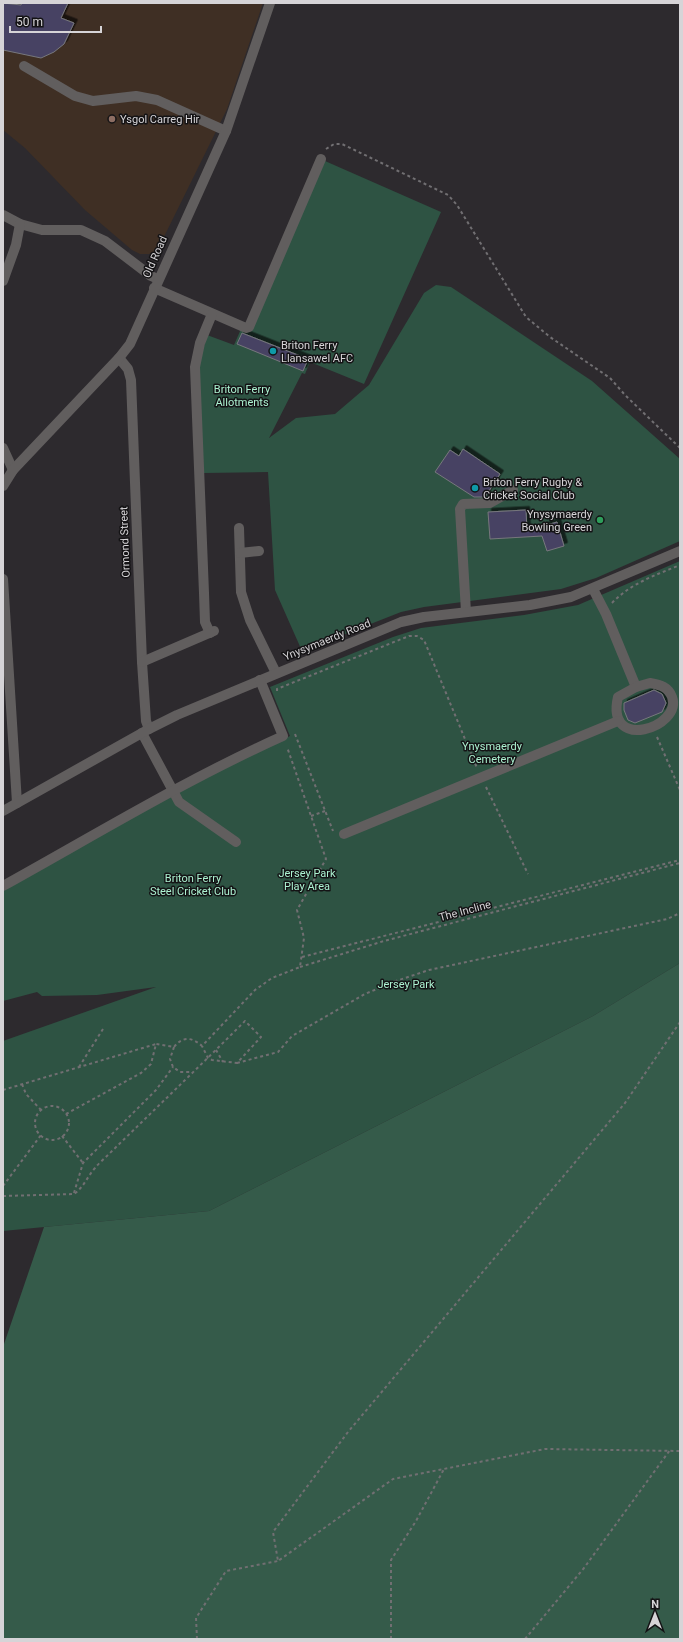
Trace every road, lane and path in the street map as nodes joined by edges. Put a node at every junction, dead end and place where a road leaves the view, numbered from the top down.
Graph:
1 (270, 3) edge
2 (24, 66) dead end
3 (226, 131) junction
4 (321, 158) joint
5 (3, 215) edge
6 (20, 224) junction
7 (3, 281) edge
8 (156, 284) junction
9 (212, 314) junction
10 (119, 358) junction
11 (3, 448) edge
12 (680, 448) edge
13 (13, 470) junction
14 (3, 486) edge
15 (513, 490) dead end
16 (239, 528) dead end
17 (259, 551) dead end
18 (680, 551) edge
19 (240, 553) junction
20 (680, 565) edge
21 (3, 579) edge
22 (593, 589) junction
23 (466, 612) junction
24 (606, 614) junction
25 (142, 662) junction
26 (276, 673) junction
27 (260, 680) junction
28 (636, 687) junction
29 (676, 695) edge
30 (280, 696) dead end
31 (618, 721) junction
32 (652, 726) junction
33 (146, 731) junction
34 (294, 732) dead end
35 (283, 736) junction
36 (481, 777) junction
37 (680, 790) edge
38 (172, 792) junction
39 (17, 803) junction
40 (3, 811) edge
41 (326, 811) junction
42 (311, 816) junction
43 (344, 834) joint
44 (236, 842) dead end
45 (680, 860) edge
46 (680, 863) edge
47 (528, 874) dead end
48 (3, 886) edge
49 (680, 913) edge
50 (302, 957) junction
51 (300, 967) junction
52 (680, 1022) edge
53 (103, 1029) dead end
54 (156, 1044) junction
55 (202, 1046) junction
56 (174, 1047) junction
57 (216, 1050) junction
58 (208, 1058) junction
59 (224, 1062) junction
60 (237, 1064) junction
61 (79, 1067) junction
62 (173, 1067) junction
63 (193, 1072) junction
64 (22, 1084) junction
65 (3, 1090) edge
66 (41, 1110) junction
67 (66, 1114) junction
68 (41, 1135) junction
69 (62, 1136) junction
70 (83, 1163) junction
71 (3, 1186) edge
72 (74, 1194) junction
73 (3, 1196) edge
74 (670, 1450) junction
75 (680, 1451) edge
76 (444, 1469) junction
77 (278, 1560) junction
78 (197, 1639) edge
79 (391, 1639) edge
80 (525, 1639) edge

1 - 3 street, Old Road
2 - 3 street
3 - 8 street, Old Road
4 - 9 street
4 - 12 path
5 - 6 street
6 - 7 street
6 - 8 street
8 - 9 street
8 - 10 street, Old Road
9 - 25 street
10 - 13 street, Old Road
10 - 25 street, Ormond Street
11 - 13 street
13 - 14 street, Old Road
15 - 23 street
16 - 19 street
17 - 19 street
18 - 22 street, Ynysymaerdy Road
19 - 26 street
20 - 24 path
21 - 39 street
22 - 23 street, Ynysymaerdy Road
22 - 24 street
23 - 26 street, Ynysymaerdy Road
24 - 28 street
25 - 33 street, Ormond Street
26 - 27 street, Ynysymaerdy Road
27 - 33 street, Ynysymaerdy Road
27 - 35 street
28 - 29 street
28 - 31 street
29 - 32 street
30 - 36 path
31 - 32 street
31 - 36 street
32 - 37 path
33 - 38 street, Ormond Street
33 - 39 street, Ynysymaerdy Road
34 - 41 path
35 - 38 street
35 - 42 path
36 - 43 street
36 - 47 path
38 - 44 street, Ormond Street
38 - 48 street
39 - 40 street, Ynysymaerdy Road
41 - 42 path
41 - 43 path
42 - 50 path
45 - 50 path
46 - 51 path, The Incline
49 - 60 path
50 - 51 path
51 - 55 path, The Incline
52 - 77 path
53 - 61 path
54 - 56 path
54 - 61 path
54 - 67 path
55 - 56 path
55 - 58 path
56 - 62 path
57 - 58 path
57 - 59 path
57 - 60 path
58 - 59 path
58 - 63 path
59 - 60 path
61 - 64 path
62 - 63 path
62 - 70 path
63 - 72 path
64 - 65 path
64 - 66 path
66 - 67 path
66 - 68 path
67 - 69 path
68 - 69 path
68 - 71 path
69 - 70 path
70 - 72 path
72 - 73 path
74 - 75 path
74 - 76 path
74 - 80 path
76 - 77 path
76 - 79 path
77 - 78 path

